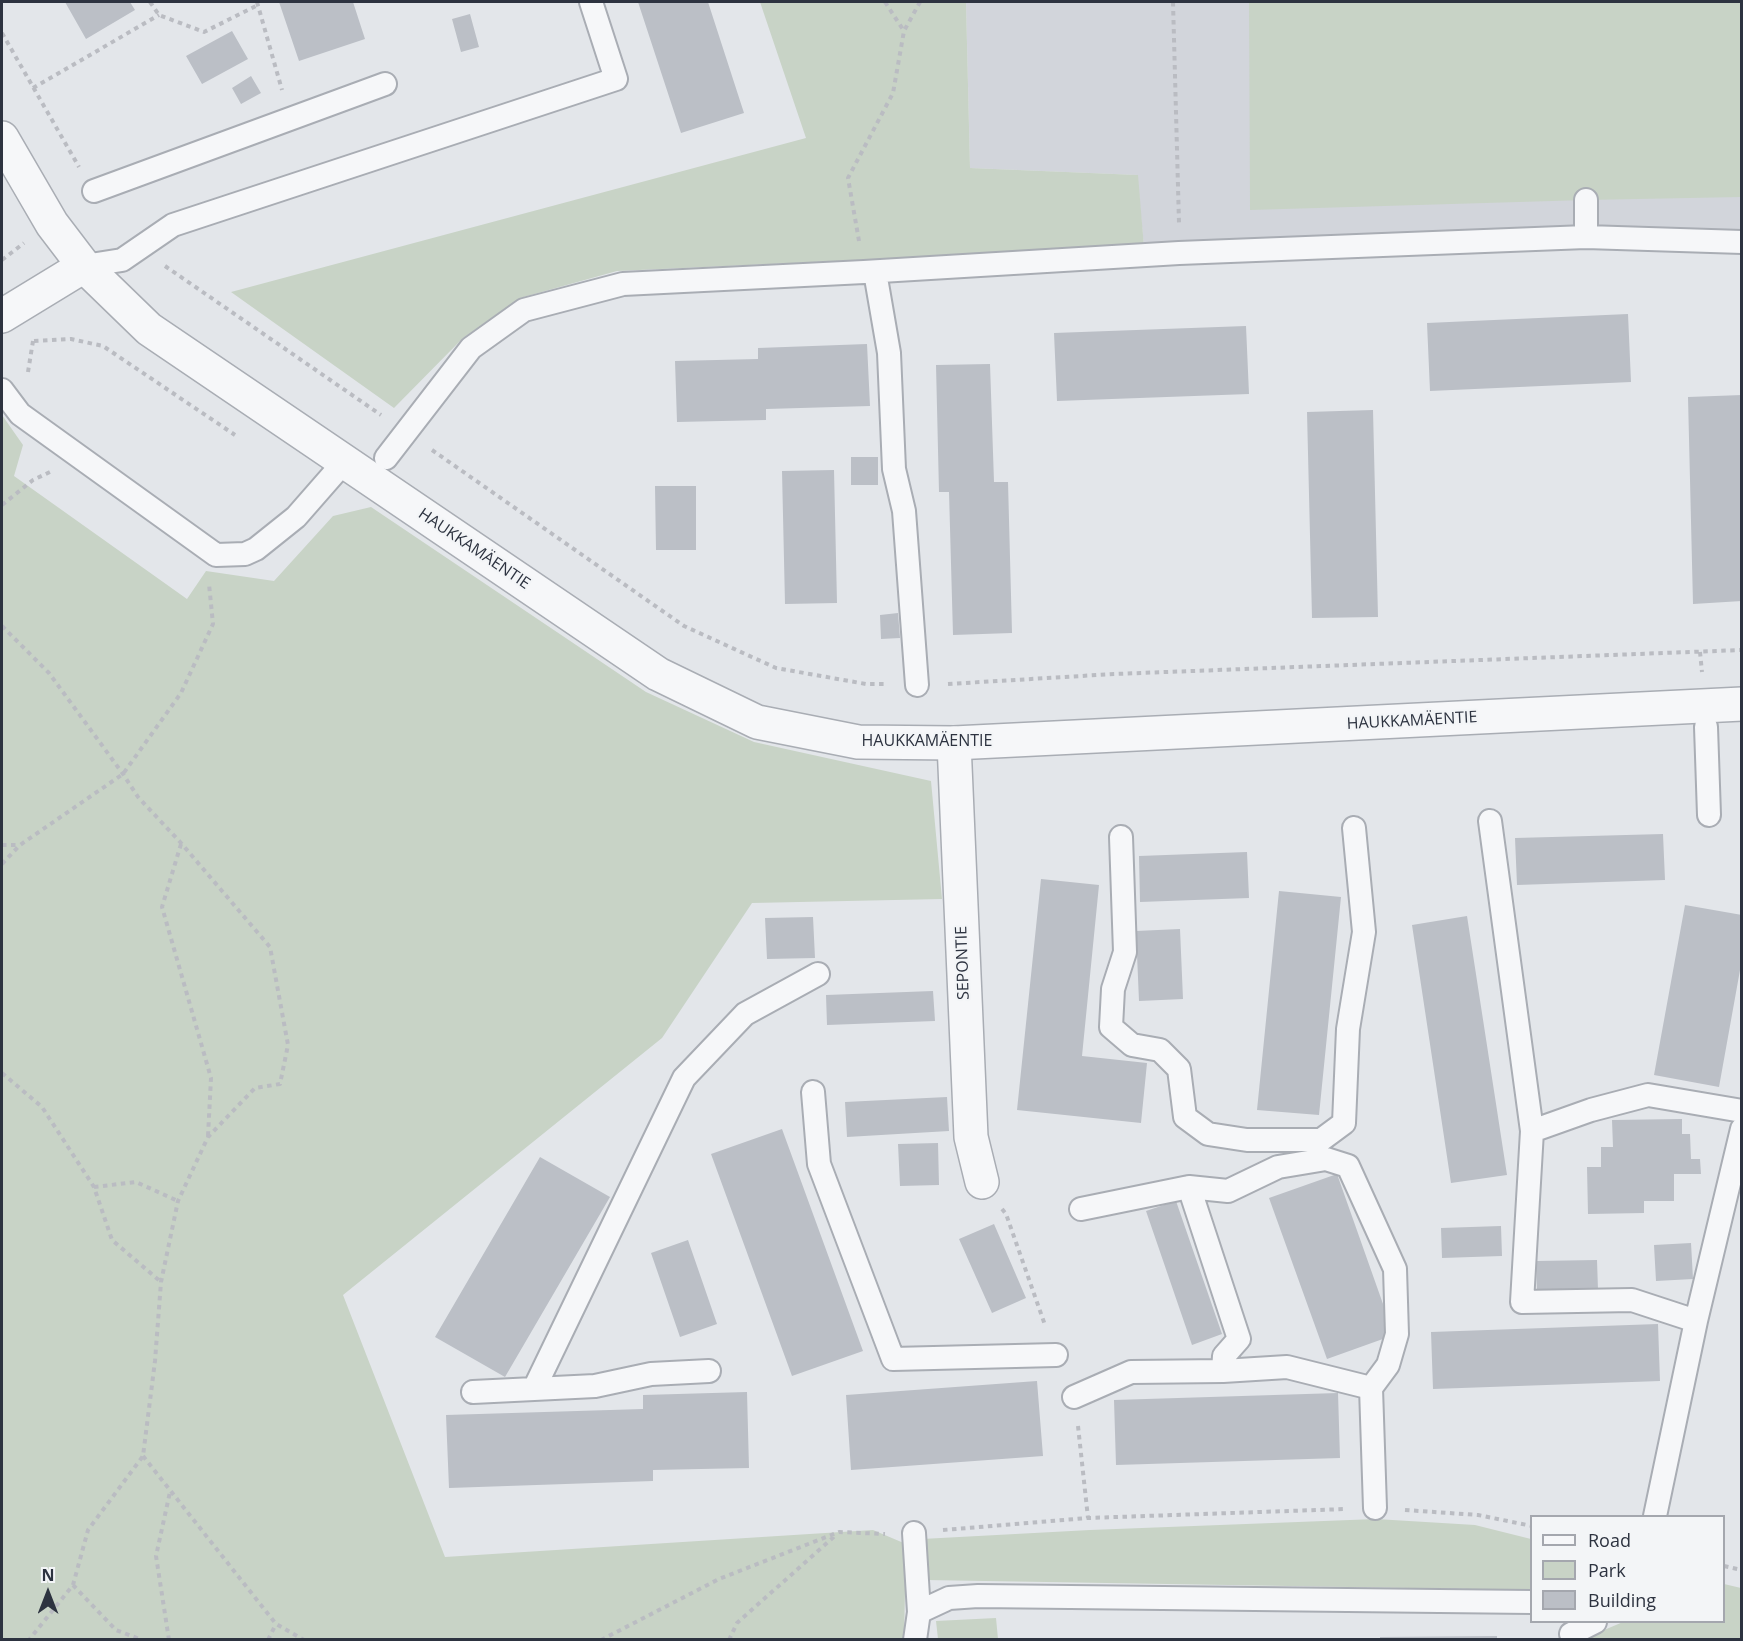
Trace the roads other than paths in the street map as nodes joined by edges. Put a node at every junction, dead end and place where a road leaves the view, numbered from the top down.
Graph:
1 (591, 2) edge
2 (385, 84) dead end
3 (2, 138) edge
4 (94, 191) road end
5 (1586, 200) dead end
6 (1586, 237) junction
7 (1742, 242) edge
8 (84, 266) junction
9 (870, 272) junction
10 (7, 314) edge
11 (2, 390) edge
12 (386, 458) dead end
13 (345, 461) junction
14 (917, 686) road end
15 (1742, 704) edge
16 (1706, 728) dead end
17 (954, 743) junction
18 (1709, 814) dead end
19 (1490, 821) dead end
20 (1354, 828) dead end
21 (1121, 837) dead end
22 (818, 974) dead end
23 (813, 1092) dead end
24 (1742, 1111) edge
25 (1742, 1129) edge
26 (1532, 1131) junction
27 (982, 1182) dead end
28 (1189, 1188) junction
29 (1081, 1209) dead end
30 (1696, 1321) junction
31 (1056, 1355) dead end
32 (709, 1371) dead end
33 (1223, 1371) junction
34 (1371, 1388) junction
35 (534, 1389) junction
36 (473, 1392) dead end
37 (1074, 1397) dead end
38 (1375, 1508) road end
39 (1655, 1515) edge
40 (903, 1534) road end
41 (1530, 1602) edge
42 (919, 1612) junction
43 (1592, 1623) edge
44 (1569, 1632) edge
45 (915, 1640) edge

1 - 8 lane
2 - 4 lane
3 - 8 street, HAUKKAMÄENTIE
5 - 6 lane
6 - 7 lane
6 - 9 lane
8 - 10 street
8 - 13 street, HAUKKAMÄENTIE
9 - 12 lane
9 - 14 lane
11 - 13 lane
13 - 17 street, HAUKKAMÄENTIE
15 - 17 street, HAUKKAMÄENTIE
16 - 18 lane
17 - 27 street, SEPONTIE
19 - 26 lane
20 - 21 lane
22 - 35 lane
23 - 31 lane
24 - 26 lane
25 - 30 lane
26 - 30 lane
28 - 29 lane
28 - 33 lane
28 - 34 lane
30 - 39 lane
32 - 35 lane
33 - 34 lane
33 - 37 lane
34 - 38 lane
35 - 36 lane
40 - 42 lane
41 - 42 lane
42 - 45 lane
43 - 44 lane

